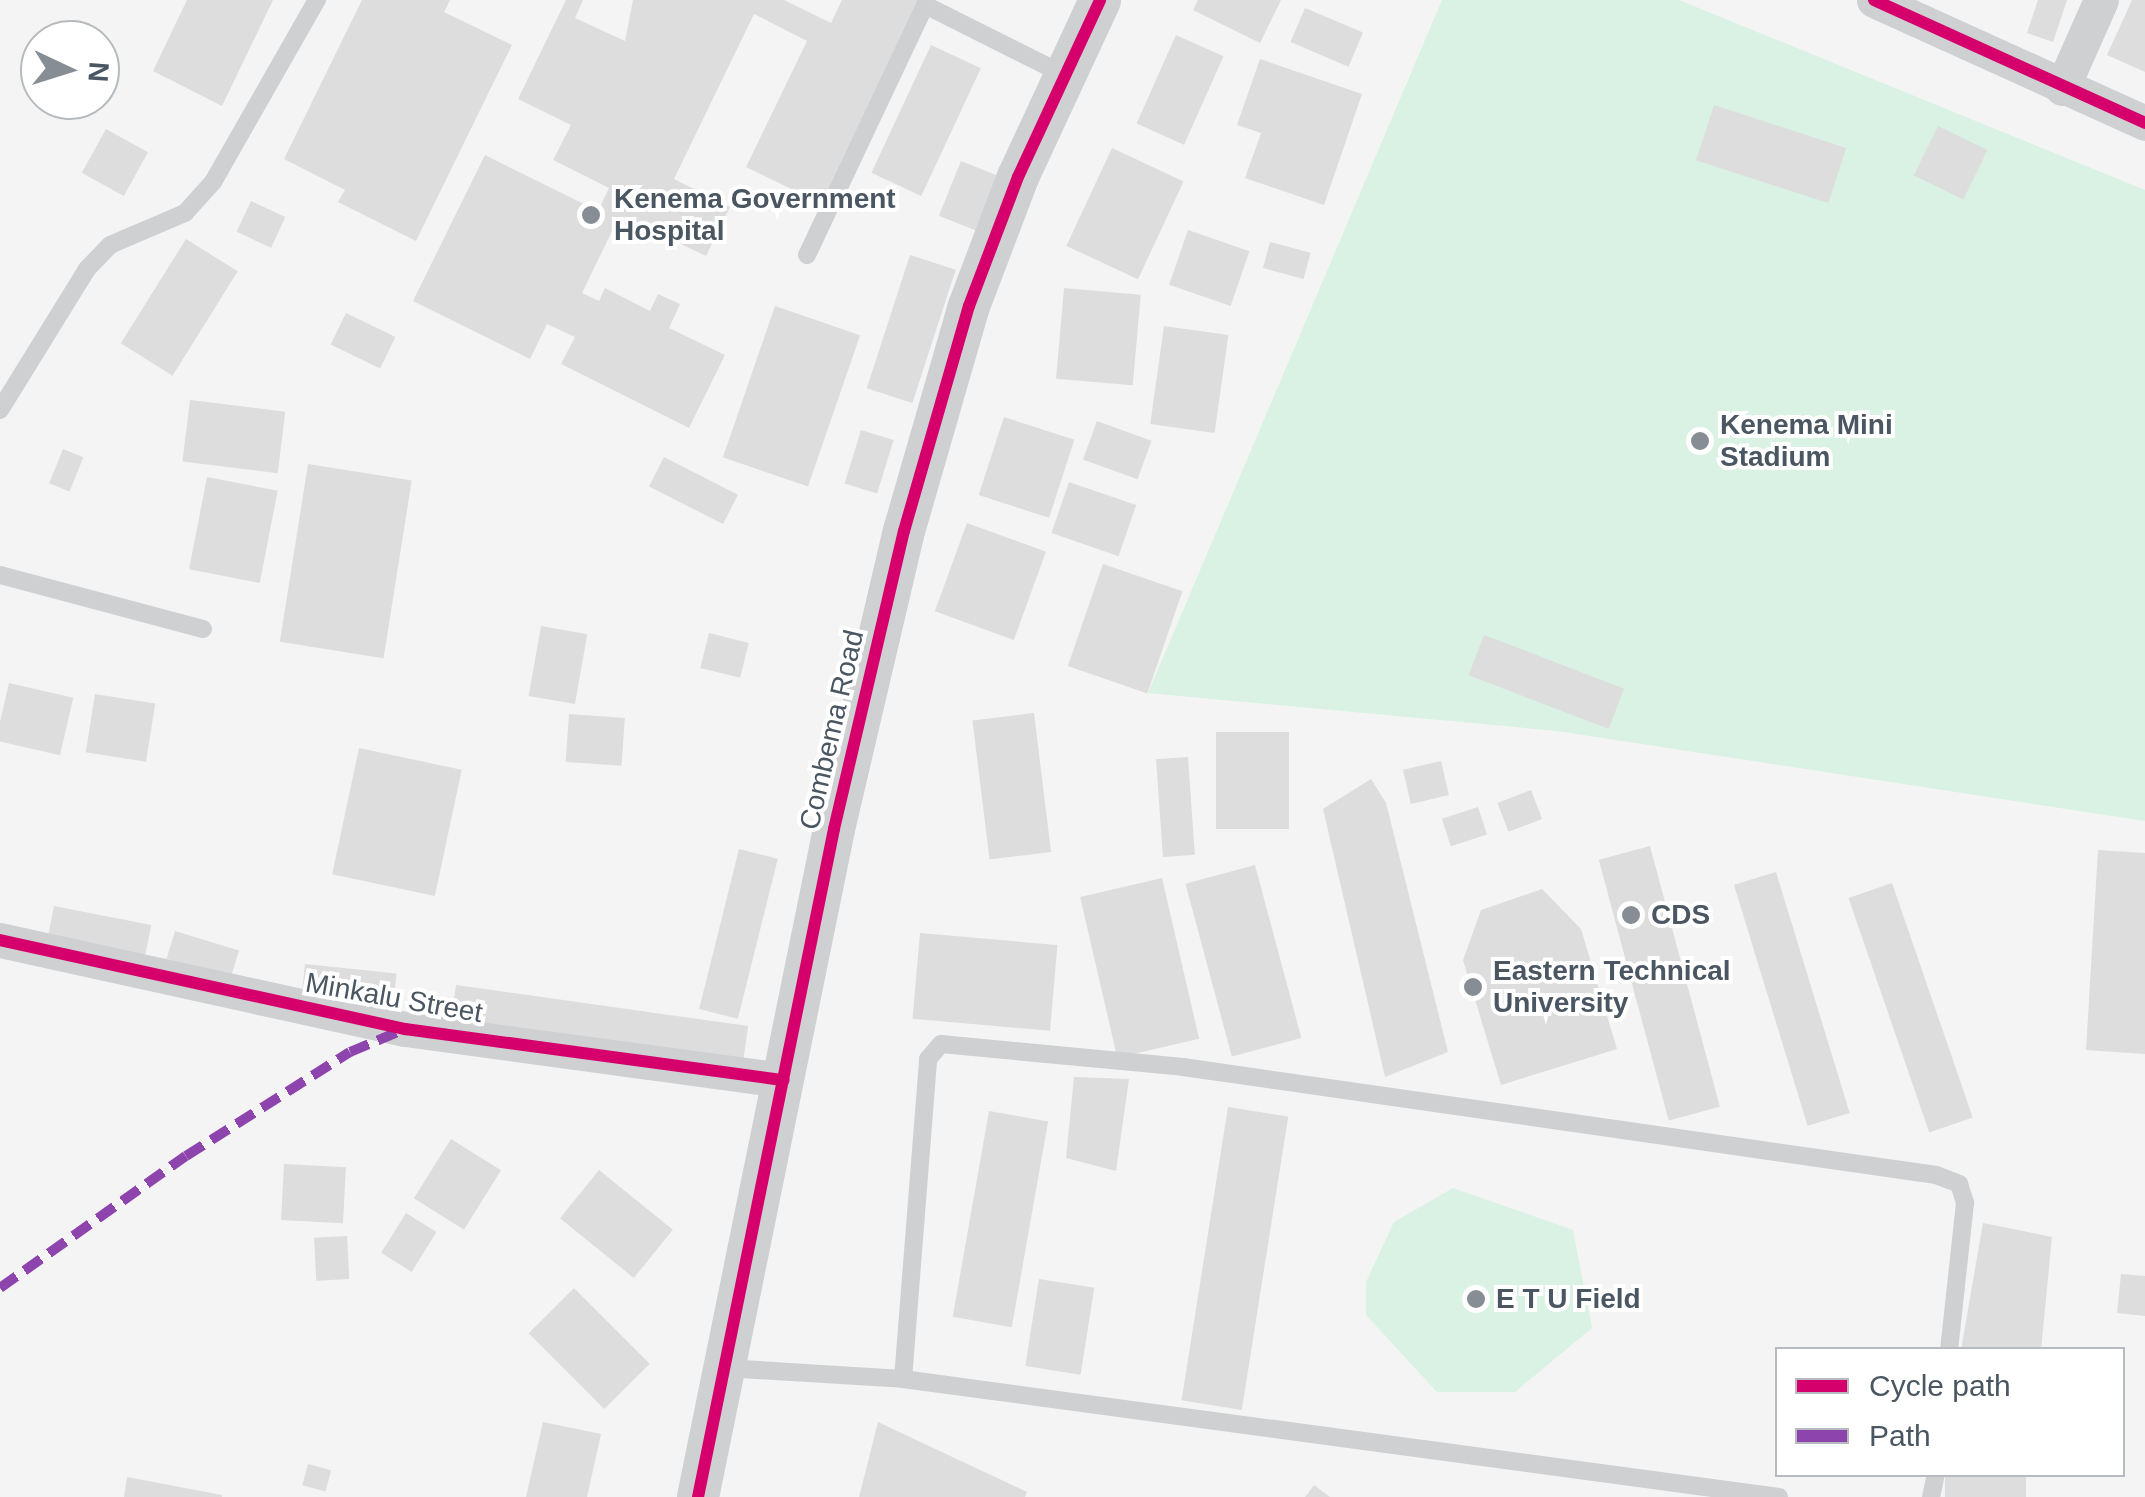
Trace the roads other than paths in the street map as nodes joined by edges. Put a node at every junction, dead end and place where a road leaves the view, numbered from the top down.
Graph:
1 (317, 0) edge
2 (1100, 0) edge
3 (1874, 0) edge
4 (2100, 0) edge
5 (1066, 76) junction
6 (2062, 88) junction
7 (2145, 123) edge
8 (807, 255) dead end
9 (0, 410) edge
10 (0, 575) edge
11 (203, 629) dead end
12 (0, 940) edge
13 (784, 1080) junction
14 (1949, 1347) edge
15 (725, 1368) junction
16 (903, 1379) junction
17 (698, 1497) edge
18 (1779, 1497) edge

1 - 9 lane
2 - 5 street, Combema Road
3 - 6 street
4 - 6 street
5 - 8 lane
5 - 13 street, Combema Road
6 - 7 street
10 - 11 lane
12 - 13 street, Minkalu Street
13 - 15 street, Combema Road
14 - 16 lane
15 - 16 lane
15 - 17 street, Combema Road
16 - 18 lane

